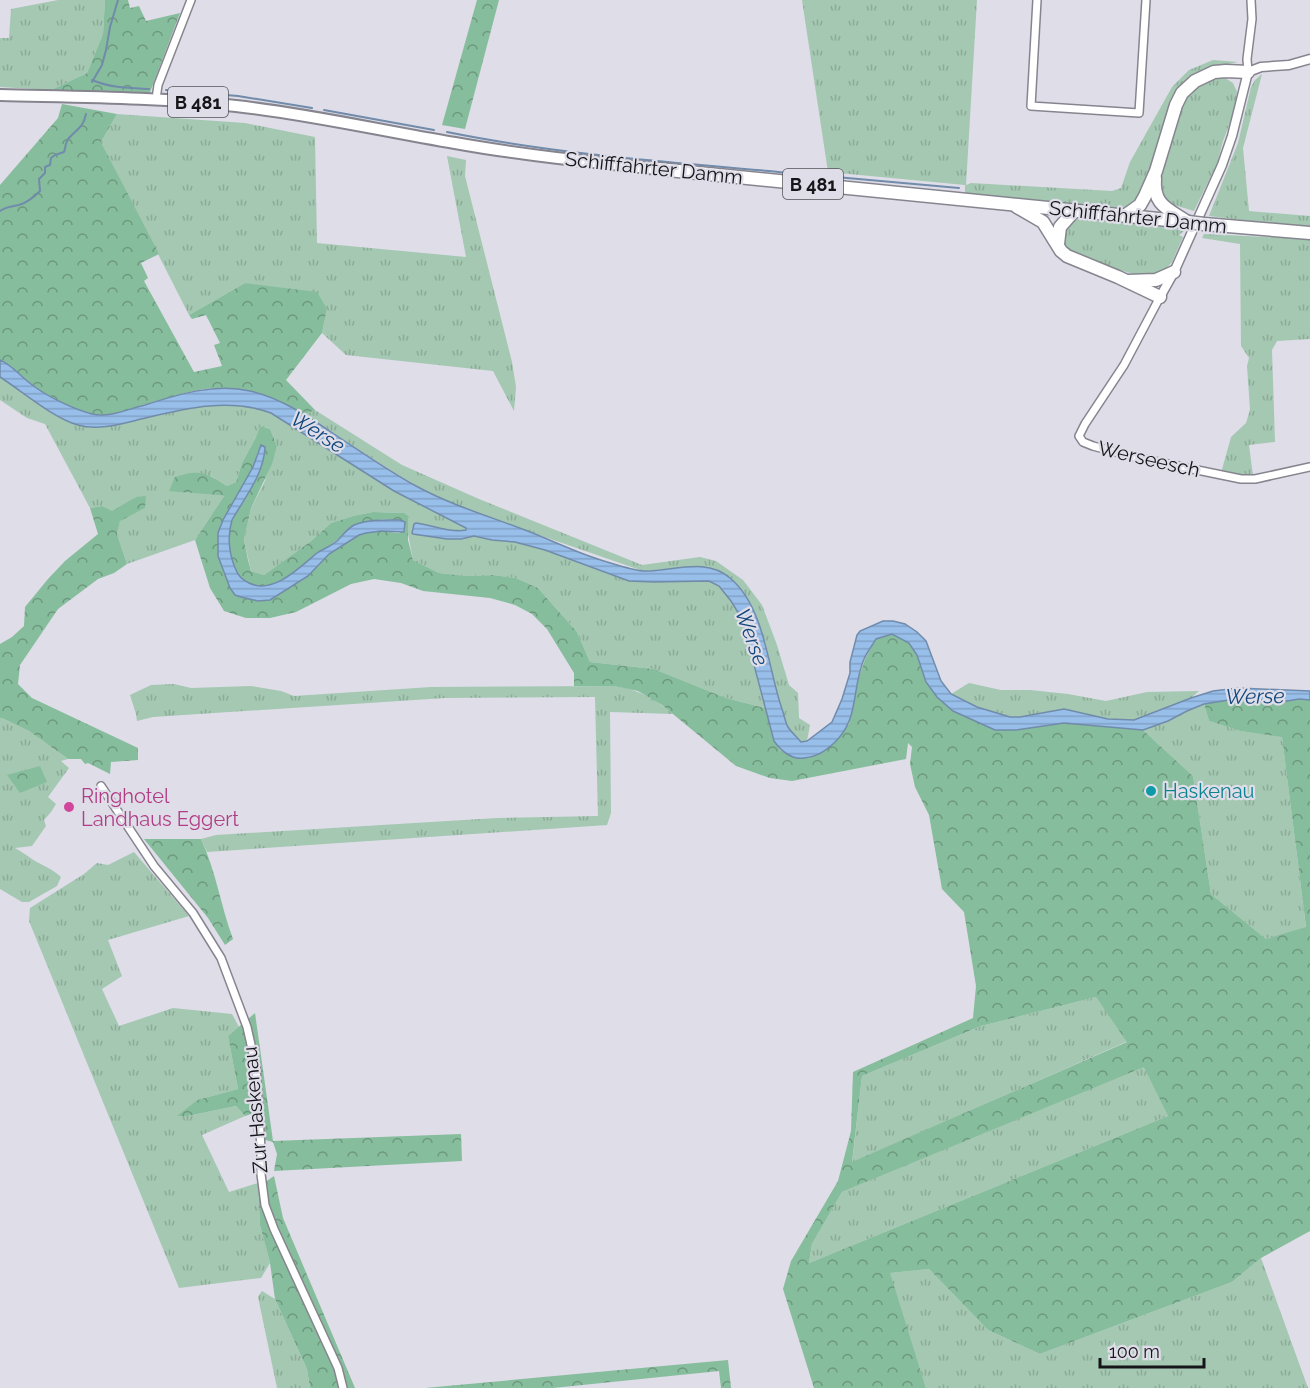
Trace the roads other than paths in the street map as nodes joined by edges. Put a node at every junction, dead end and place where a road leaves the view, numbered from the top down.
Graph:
1 (191, 0) edge
2 (1037, 0) edge
3 (1146, 0) edge
4 (1251, 0) edge
5 (1310, 58) edge
6 (1248, 72) junction
7 (0, 95) edge
8 (156, 99) junction
9 (658, 169) joint
10 (1156, 171) junction
11 (1010, 204) junction
12 (1075, 210) junction
13 (1125, 215) junction
14 (1188, 222) junction
15 (1310, 233) edge
16 (1058, 244) junction
17 (1174, 272) junction
18 (1127, 282) junction
19 (1160, 297) junction
20 (1310, 467) edge
21 (101, 786) dead end
22 (343, 1388) edge

1 - 8 street
2 - 3 street
4 - 6 street
5 - 6 street
6 - 10 highway, B 481
6 - 17 street
7 - 8 main road, Schifffahrter Damm / B 481
8 - 9 main road, Schifffahrter Damm / B 481
9 - 11 highway, Schifffahrter Damm / B 481
10 - 13 highway, B 481
10 - 14 highway, B 481
11 - 12 highway, Schifffahrter Damm / B 481
11 - 16 highway, B 481
12 - 13 highway, Schifffahrter Damm / B 481
12 - 16 highway
13 - 14 highway, Schifffahrter Damm / B 481
14 - 15 highway, Schifffahrter Damm / B 481, bridge
16 - 18 highway, B 481
17 - 18 highway, B 481
17 - 19 street
18 - 19 highway, B 481
19 - 20 street, Werseesch
21 - 22 street, Zur Haskenau

